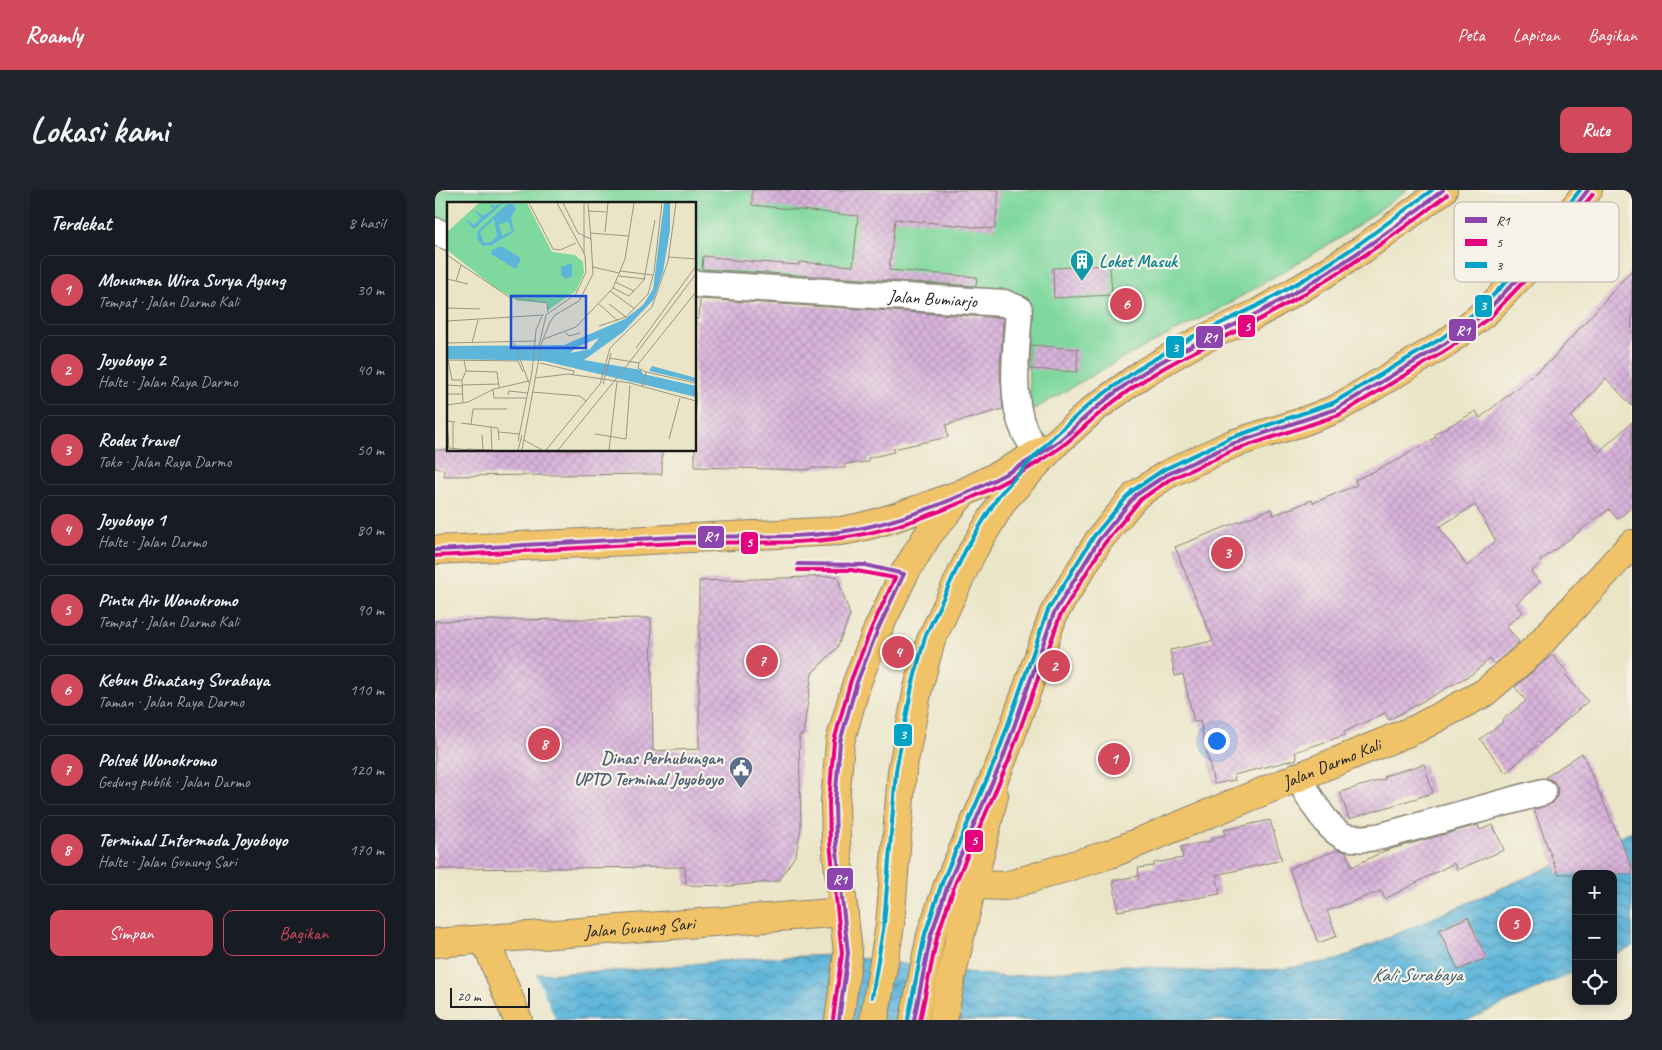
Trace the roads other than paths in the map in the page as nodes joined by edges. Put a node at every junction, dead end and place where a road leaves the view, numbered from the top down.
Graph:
1 (1443, 190) edge
2 (1588, 190) edge
3 (1579, 202) edge
4 (435, 231) edge
5 (447, 236) edge
6 (1514, 282) edge
7 (696, 284) edge
8 (1048, 447) junction
9 (963, 493) junction
10 (1632, 544) edge
11 (435, 550) edge
12 (1003, 758) junction
13 (1297, 776) junction
14 (1543, 792) dead end
15 (974, 885) junction
16 (846, 923) junction
17 (435, 943) edge
18 (491, 951) junction
19 (518, 1020) edge
20 (839, 1020) edge
21 (874, 1020) edge
22 (914, 1020) edge
23 (943, 1020) edge

1 - 8 main road
2 - 3 main road
4 - 5 street
6 - 12 main road
7 - 8 street, Jalan Bumiarjo
8 - 9 main road
8 - 21 main road
9 - 11 main road
9 - 16 main road
10 - 13 main road, Jalan Darmo Kali
12 - 15 main road
12 - 22 main road
13 - 14 street
13 - 15 main road, Jalan Darmo Kali
15 - 23 main road
16 - 18 main road, Jalan Gunung Sari
16 - 20 main road
17 - 18 main road, Jalan Gunung Sari
18 - 19 main road

